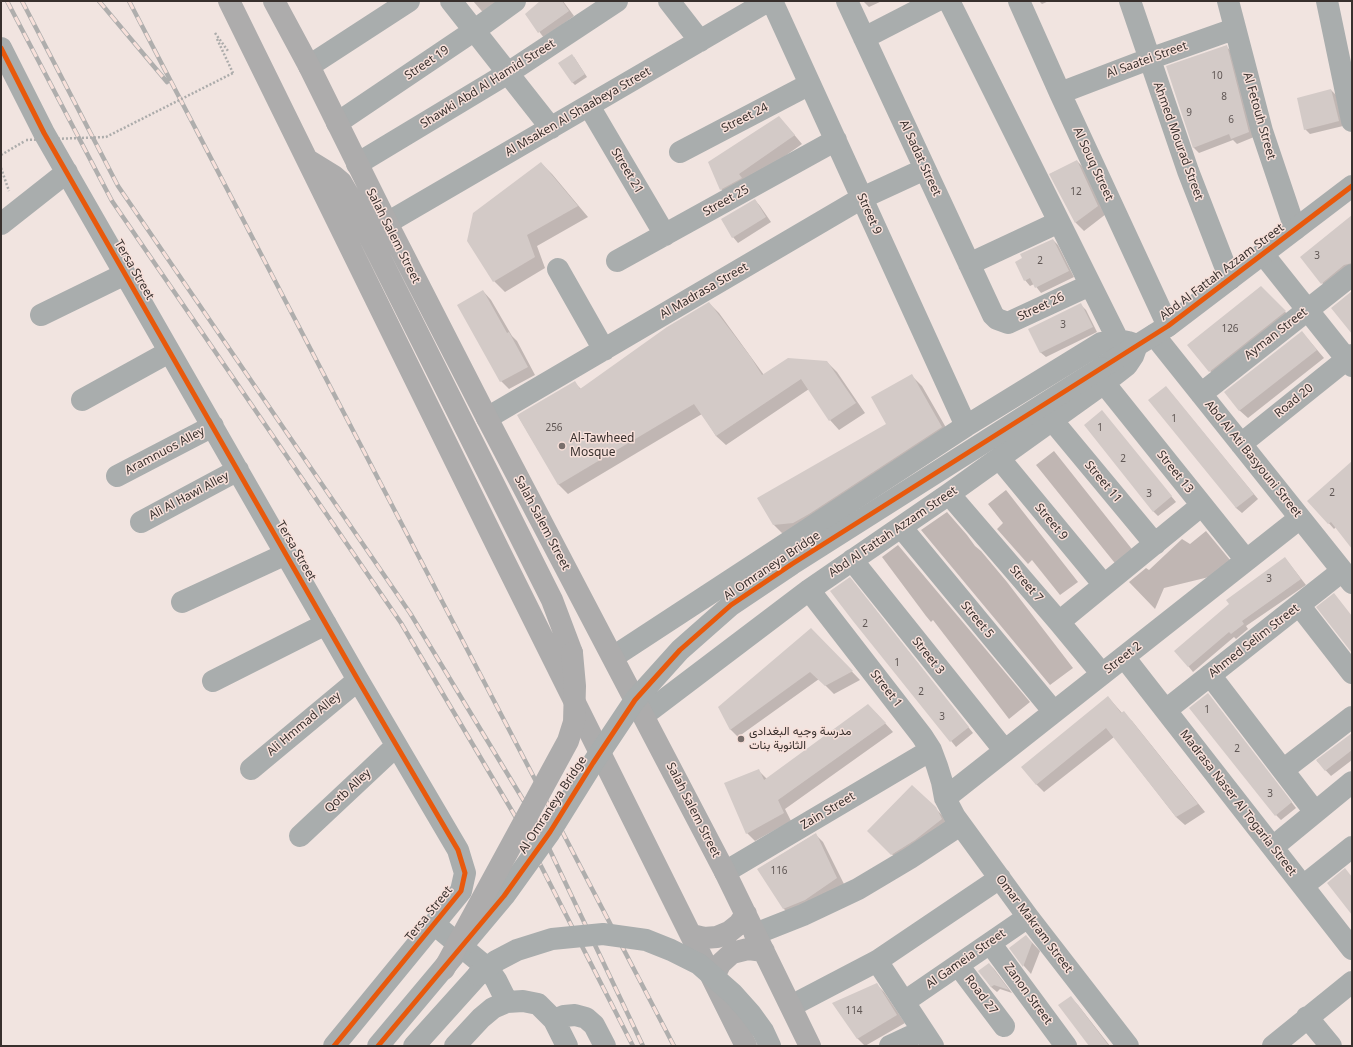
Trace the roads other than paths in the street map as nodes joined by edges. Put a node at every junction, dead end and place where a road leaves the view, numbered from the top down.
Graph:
1 (229, 1) edge
2 (274, 1) edge
3 (409, 1) edge
4 (452, 1) edge
5 (515, 1) edge
6 (617, 1) edge
7 (669, 1) edge
8 (768, 1) edge
9 (772, 1) edge
10 (847, 1) edge
11 (936, 1) edge
12 (949, 1) edge
13 (1018, 1) edge
14 (1130, 1) edge
15 (1228, 1) edge
16 (1327, 1) edge
17 (1234, 29) junction
18 (474, 30) junction
19 (864, 38) junction
20 (700, 41) junction
21 (1, 48) edge
22 (1149, 59) junction
23 (309, 66) junction
24 (508, 73) junction
25 (810, 84) junction
26 (1060, 93) junction
27 (589, 106) junction
28 (1352, 121) edge
29 (337, 123) junction
30 (551, 128) junction
31 (836, 140) junction
32 (680, 152) dead end
33 (308, 160) junction
34 (357, 164) junction
35 (925, 169) junction
36 (67, 172) junction
37 (1352, 186) edge
38 (862, 198) junction
39 (1059, 222) junction
40 (387, 223) junction
41 (1, 224) edge
42 (1295, 229) junction
43 (665, 235) junction
44 (1263, 254) junction
45 (617, 261) dead end
46 (969, 264) junction
47 (558, 269) dead end
48 (125, 274) junction
49 (1352, 275) edge
50 (1230, 279) junction
51 (1090, 285) junction
52 (1307, 310) junction
53 (41, 315) dead end
54 (993, 315) joint
55 (1144, 336) junction
56 (604, 350) junction
57 (170, 352) junction
58 (1350, 360) edge
59 (1103, 376) junction
60 (1201, 394) junction
61 (82, 400) dead end
62 (487, 418) junction
63 (1052, 420) junction
64 (213, 426) junction
65 (966, 426) junction
66 (1240, 444) junction
67 (998, 458) junction
68 (238, 470) junction
69 (117, 476) dead end
70 (949, 494) junction
71 (1202, 505) junction
72 (1300, 518) junction
73 (141, 522) dead end
74 (901, 527) junction
75 (1155, 544) junction
76 (286, 554) junction
77 (852, 560) junction
78 (1246, 560) junction
79 (1347, 577) edge
80 (1104, 585) junction
81 (809, 590) junction
82 (182, 602) dead end
83 (1299, 605) junction
84 (1059, 622) junction
85 (326, 624) junction
86 (613, 657) junction
87 (1124, 657) junction
88 (1352, 673) edge
89 (1102, 674) junction
90 (1210, 675) junction
91 (358, 680) junction
92 (213, 681) dead end
93 (1166, 710) junction
94 (1054, 712) junction
95 (644, 715) junction
96 (1352, 717) edge
97 (396, 746) junction
98 (930, 750) junction
99 (1005, 751) junction
100 (251, 768) dead end
101 (1283, 770) junction
102 (1352, 782) edge
103 (945, 798) junction
104 (1315, 812) junction
105 (960, 825) junction
106 (300, 836) dead end
107 (1273, 847) junction
108 (1349, 856) edge
109 (725, 872) junction
110 (1000, 878) junction
111 (1303, 886) junction
112 (746, 914) junction
113 (1028, 917) junction
114 (434, 924) junction
115 (692, 935) junction
116 (759, 942) junction
117 (990, 943) junction
118 (1352, 949) edge
119 (877, 960) junction
120 (958, 965) junction
121 (444, 969) junction
122 (713, 979) junction
123 (1352, 982) edge
124 (507, 1002) junction
125 (904, 1002) junction
126 (790, 1006) junction
127 (1307, 1017) junction
128 (554, 1020) junction
129 (1004, 1026) dead end
130 (928, 1038) edge
131 (334, 1046) edge
132 (378, 1046) edge
133 (414, 1046) edge
134 (455, 1046) edge
135 (567, 1046) edge
136 (605, 1046) edge
137 (746, 1046) edge
138 (770, 1046) edge
139 (810, 1046) edge
140 (890, 1046) edge
141 (1066, 1046) edge
142 (1128, 1046) edge
143 (1273, 1046) edge
144 (1331, 1046) edge

1 - 33 highway
2 - 23 highway, Salah Salem Street
3 - 23 street
4 - 18 street
5 - 18 street, Street 19
6 - 24 street, Shawki Abd Al Hamid Street
7 - 20 street
8 - 20 street, Al Msaken Al Shaabeya Street
9 - 25 street, Street 9
10 - 19 street, Al Sadat Street
11 - 19 street
12 - 39 street
13 - 26 street, Al Souq Street
14 - 22 street, Ahmed Mourad Street
15 - 17 street, Al Fetouh Street
16 - 28 street
17 - 22 street, Al Saatei Street
17 - 42 street, Al Fetouh Street
18 - 24 street
18 - 29 street, Street 19
19 - 35 street, Al Sadat Street
20 - 27 street, Al Msaken Al Shaabeya Street
21 - 36 street, Tersa Street
22 - 26 street, Al Saatei Street
22 - 50 street, Ahmed Mourad Street
23 - 29 highway, Salah Salem Street
24 - 30 street
24 - 34 street, Shawki Abd Al Hamid Street
25 - 31 street, Street 9
25 - 32 street, Street 24
26 - 55 street, Al Souq Street
27 - 30 street, Al Msaken Al Shaabeya Street
27 - 43 street, Street 21
29 - 34 highway, Salah Salem Street
30 - 40 street, Al Msaken Al Shaabeya Street
31 - 38 street, Street 9
31 - 43 street, Street 25
33 - 115 highway
33 - 121 highway, bridge
34 - 40 highway, Salah Salem Street
35 - 38 street, Al Madrasa Street
35 - 46 street, Al Sadat Street
36 - 41 street
36 - 48 street, Tersa Street
37 - 42 street, Abd Al Fattah Azzam Street
38 - 56 street, Al Madrasa Street
38 - 65 street, Street 9
39 - 46 street
39 - 51 street
40 - 62 highway, Salah Salem Street
42 - 44 street, Abd Al Fattah Azzam Street
43 - 45 street, Street 25
44 - 50 street, Abd Al Fattah Azzam Street
44 - 52 street
46 - 54 street, Al Sadat Street
47 - 56 street
48 - 53 street
48 - 57 street, Tersa Street
49 - 52 street, Ayman Street
50 - 55 street, Abd Al Fattah Azzam Street
51 - 54 street, Street 26
51 - 55 street
52 - 58 street
52 - 60 street, Ayman Street
55 - 59 street, Abd Al Fattah Azzam Street
55 - 60 street, Abd Al Ati Basyouni Street
55 - 65 street, Abd Al Fattah Azzam Street
56 - 62 street, Al Madrasa Street
57 - 61 street
57 - 64 street, Tersa Street
58 - 66 street, Road 20
59 - 63 street, Abd Al Fattah Azzam Street
59 - 71 street, Street 13
59 - 121 street, Al Omraneya Bridge, bridge
60 - 66 street, Abd Al Ati Basyouni Street
62 - 86 highway, Salah Salem Street
63 - 67 street, Abd Al Fattah Azzam Street
63 - 75 street, Street 11
64 - 68 street, Tersa Street
64 - 69 street, Aramnuos Alley
65 - 86 street, Abd Al Fattah Azzam Street
66 - 72 street, Abd Al Ati Basyouni Street
67 - 70 street, Abd Al Fattah Azzam Street
67 - 80 street, Street 9
68 - 73 street, Ali Al Hawi Alley
68 - 76 street, Tersa Street
70 - 74 street, Abd Al Fattah Azzam Street
70 - 84 street, Street 7
71 - 75 street
71 - 78 street, Street 13
72 - 78 street, Street 2
72 - 79 street, Abd Al Ati Basyouni Street
74 - 77 street, Abd Al Fattah Azzam Street
74 - 94 street, Street 5
75 - 80 street
76 - 82 street
76 - 85 street, Tersa Street
77 - 81 street, Abd Al Fattah Azzam Street
77 - 99 street, Street 3
78 - 87 street, Street 2
79 - 83 street, Ahmed Selim Street
80 - 84 street
81 - 95 street, Abd Al Fattah Azzam Street
81 - 98 street, Street 1
83 - 88 street
83 - 90 street, Ahmed Selim Street
84 - 89 street, Street 7
85 - 91 street, Tersa Street
85 - 92 street
86 - 95 highway, Salah Salem Street
87 - 89 street, Street 2
87 - 93 street, Madrasa Naser Al Togaria Street
89 - 94 street, Street 2
90 - 93 street, Ahmed Selim Street
90 - 101 street
91 - 97 street, Tersa Street
91 - 100 street, Ali Hmmad Alley
93 - 107 street, Madrasa Naser Al Togaria Street
94 - 99 street, Street 2
95 - 109 highway, Salah Salem Street
96 - 101 street
97 - 106 street, Qotb Alley
97 - 114 street, Tersa Street
98 - 103 street, Street 1
98 - 109 street, Zain Street
99 - 103 street, Street 2
101 - 104 street
102 - 104 street
103 - 105 street, Omar Makram Street
104 - 107 street
105 - 110 street, Omar Makram Street
105 - 116 street
107 - 111 street, Madrasa Naser Al Togaria Street
108 - 111 street
109 - 112 highway, Salah Salem Street
110 - 113 street, Omar Makram Street
110 - 119 street
111 - 118 street, Madrasa Naser Al Togaria Street
112 - 115 highway
112 - 116 highway, Salah Salem Street
113 - 117 street, Al Gameia Street
113 - 142 street, Omar Makram Street
114 - 124 street
114 - 131 street, Tersa Street
115 - 122 highway
116 - 122 highway
116 - 126 highway, Salah Salem Street
117 - 120 street, Al Gameia Street
117 - 141 street, Zanon Street
119 - 125 street
119 - 126 street
120 - 125 street, Al Gameia Street
120 - 129 street, Road 27
121 - 132 street, Al Omraneya Bridge, bridge
122 - 137 highway
123 - 127 street
124 - 128 street
124 - 134 street
125 - 130 street
126 - 139 highway, Salah Salem Street
127 - 143 street
127 - 144 street
128 - 135 street
128 - 136 street
130 - 140 street
133 - 138 street, bridge

